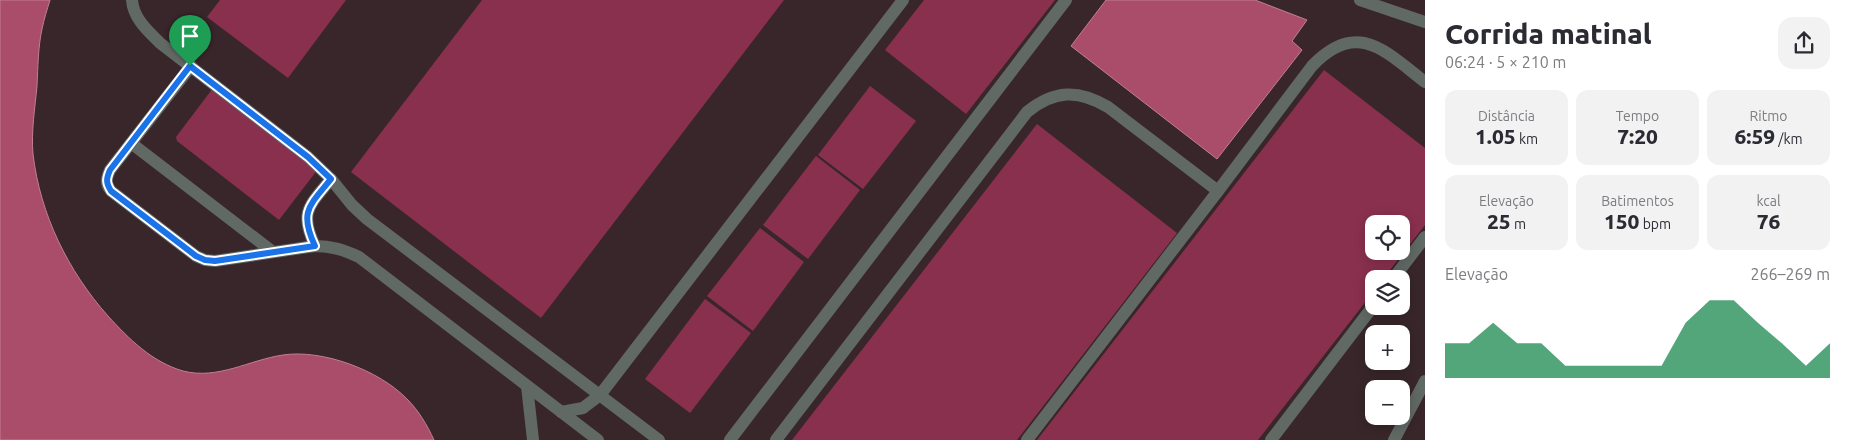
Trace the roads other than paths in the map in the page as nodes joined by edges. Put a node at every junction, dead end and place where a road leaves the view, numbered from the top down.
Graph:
1 (132, 0) edge
2 (903, 0) edge
3 (1066, 0) edge
4 (1360, 0) edge
5 (1425, 22) edge
6 (190, 66) junction
7 (1425, 82) edge
8 (131, 143) junction
9 (331, 179) junction
10 (1218, 191) junction
11 (1425, 237) edge
12 (315, 246) junction
13 (273, 252) junction
14 (1401, 270) edge
15 (1366, 315) edge
16 (1425, 381) edge
17 (527, 386) junction
18 (600, 395) junction
19 (560, 412) junction
20 (533, 440) edge
21 (598, 440) edge
22 (659, 440) edge
23 (730, 440) edge
24 (776, 440) edge
25 (1027, 440) edge
26 (1271, 440) edge
27 (1394, 440) edge

1 - 6 lane
2 - 18 lane
3 - 23 lane
4 - 5 lane
6 - 8 lane
6 - 9 lane
7 - 10 lane
8 - 13 lane
8 - 13 lane
9 - 12 lane
9 - 18 lane
10 - 24 lane
10 - 25 lane
11 - 14 lane
12 - 13 lane
12 - 17 lane
15 - 26 lane
16 - 27 lane
17 - 19 lane
17 - 20 lane
18 - 19 lane
18 - 22 lane
19 - 21 lane

